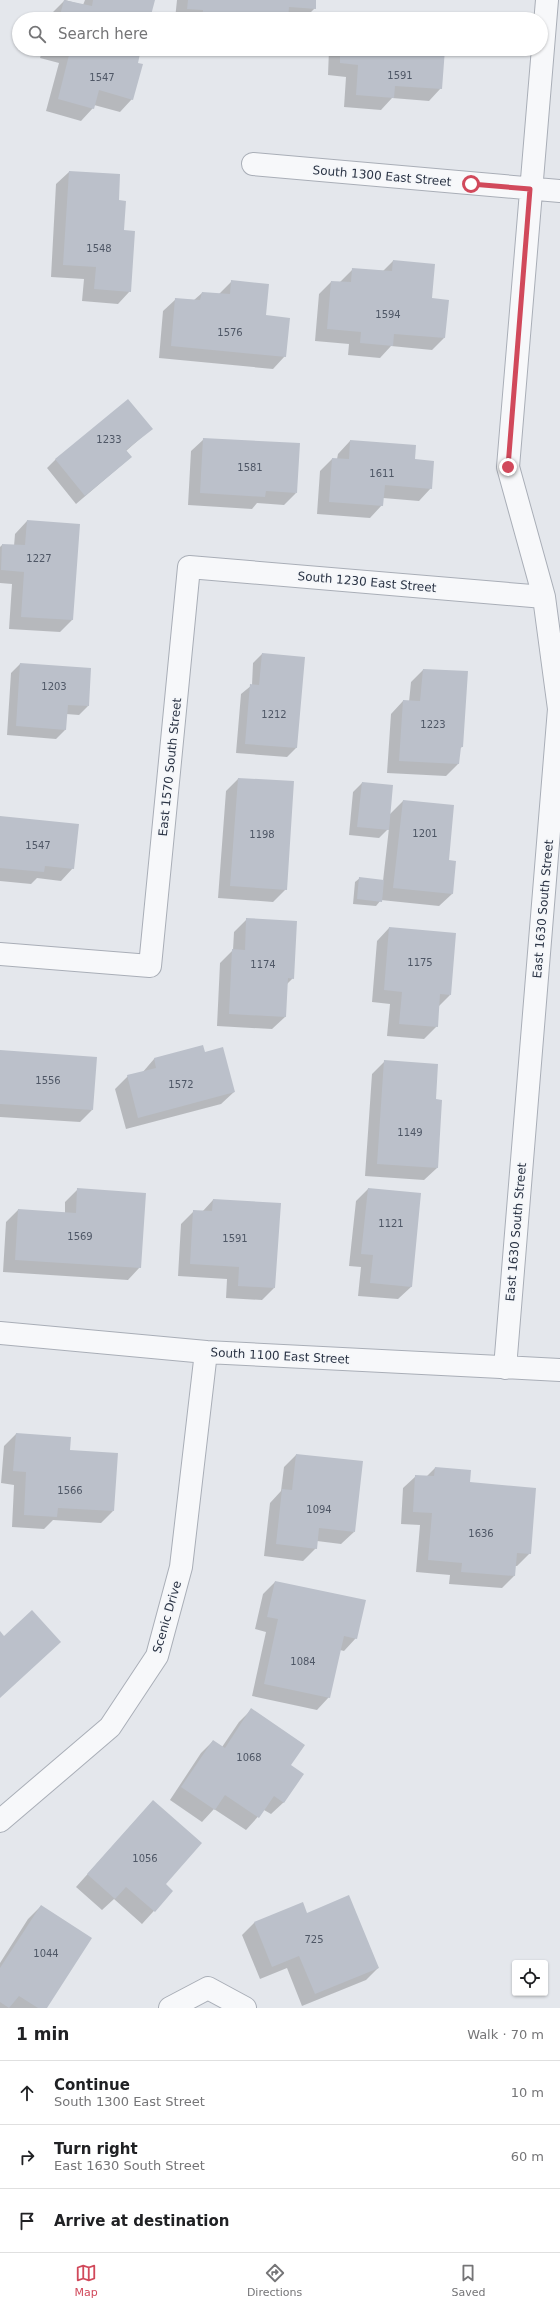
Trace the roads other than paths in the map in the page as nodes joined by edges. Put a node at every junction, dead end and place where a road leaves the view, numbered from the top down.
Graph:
1 (547, 0) edge
2 (546, 12) edge
3 (542, 56) edge
4 (253, 164) dead end
5 (530, 189) junction
6 (560, 191) edge
7 (189, 567) joint
8 (544, 597) junction
9 (0, 954) edge
10 (0, 1333) edge
11 (206, 1352) junction
12 (505, 1368) junction
13 (560, 1370) edge
14 (0, 1821) edge
15 (170, 2008) edge
16 (245, 2008) edge

1 - 2 street, East 1630 South Street
3 - 5 street, East 1630 South Street
4 - 5 street, South 1300 East Street
5 - 6 street, South 1300 East Street
5 - 8 street, East 1630 South Street
7 - 8 street, South 1230 East Street
7 - 9 street, East 1570 South Street
8 - 12 street, East 1630 South Street
10 - 11 street, South 1100 East Street
11 - 12 street, South 1100 East Street
11 - 14 street, Scenic Drive
12 - 13 street, South 1100 East Street
15 - 16 street

